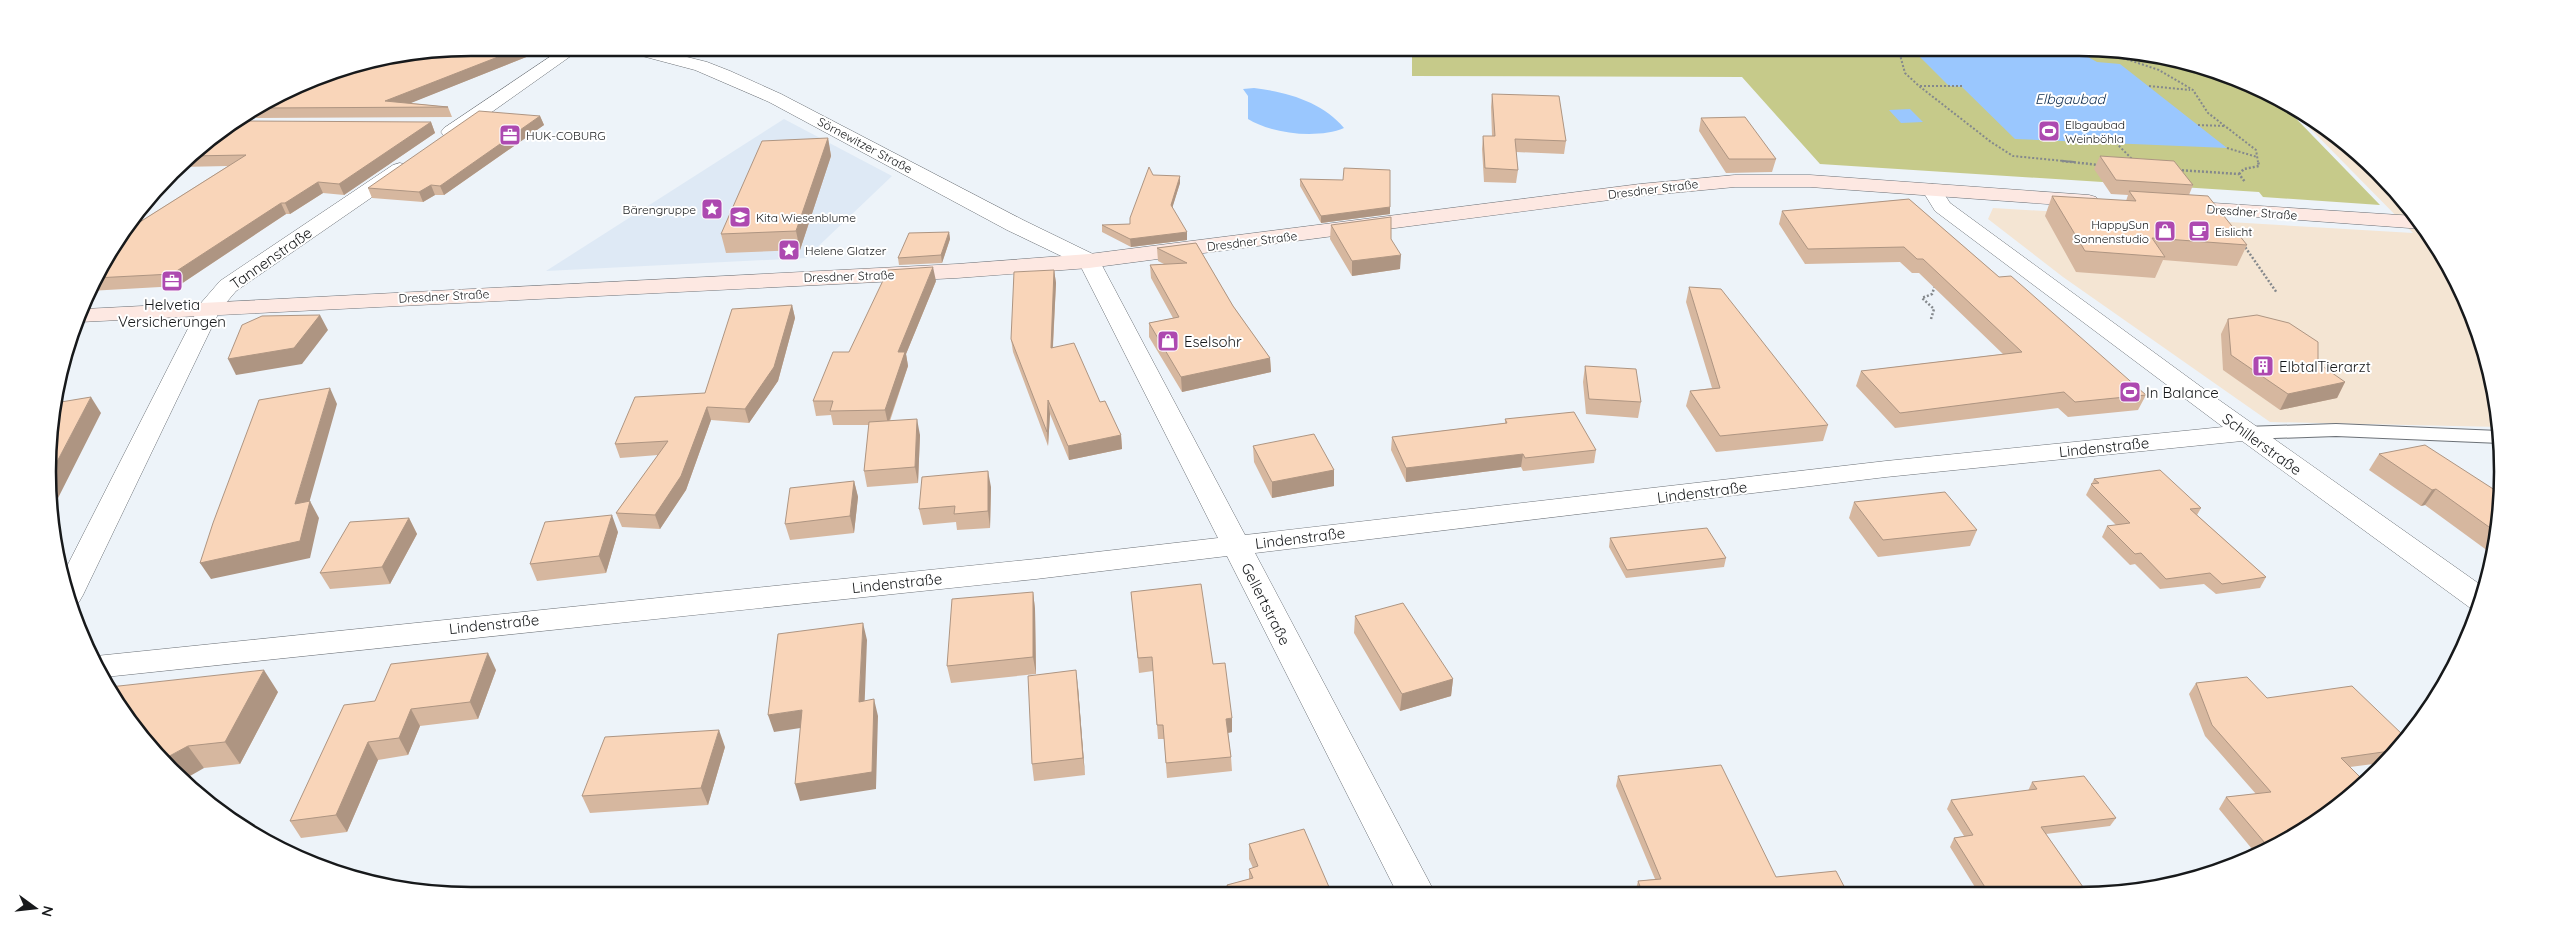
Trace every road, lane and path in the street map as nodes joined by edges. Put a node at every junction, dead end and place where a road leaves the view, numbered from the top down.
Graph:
1 (562, 56) edge
2 (663, 56) edge
3 (1900, 56) edge
4 (2127, 59) edge
5 (1919, 86) junction
6 (1962, 86) dead end
7 (2149, 86) dead end
8 (2193, 90) junction
9 (2198, 126) dead end
10 (2225, 126) junction
11 (434, 134) dead end
12 (2116, 143) dead end
13 (2227, 148) dead end
14 (2257, 157) junction
15 (413, 159) edge
16 (2135, 162) edge
17 (2102, 166) edge
18 (2170, 169) edge
19 (2239, 174) junction
20 (1932, 190) junction
21 (2107, 202) edge
22 (2165, 206) edge
23 (2272, 213) junction
24 (2410, 222) edge
25 (2241, 242) edge
26 (1089, 261) junction
27 (1943, 285) edge
28 (2277, 293) dead end
29 (209, 308) junction
30 (87, 316) edge
31 (1931, 319) dead end
32 (2245, 433) junction
33 (2492, 437) edge
34 (1236, 546) junction
35 (72, 586) edge
36 (2475, 596) edge
37 (105, 666) edge
38 (1413, 887) edge

1 - 11 street
2 - 26 street, Sörnewitzer Straße
3 - 5 path
4 - 8 path
5 - 6 path
5 - 17 path
7 - 8 path
8 - 10 path
9 - 10 path
10 - 14 path
12 - 16 path
13 - 14 path
14 - 19 path
15 - 29 street, Tannenstraße
18 - 19 path
19 - 23 path
20 - 21 main road, Dresdner Straße
20 - 26 main road, Dresdner Straße
20 - 32 street, Schillerstraße
22 - 23 main road, Dresdner Straße
23 - 24 main road, Dresdner Straße
25 - 28 path
26 - 29 main road, Dresdner Straße
26 - 34 street, Gellertstraße
27 - 31 path
29 - 30 main road, Dresdner Straße
29 - 35 street, Tannenstraße
32 - 33 lane, Lindenstraße
32 - 34 street, Lindenstraße
32 - 36 street, Schillerstraße
34 - 37 street, Lindenstraße
34 - 38 street, Gellertstraße

